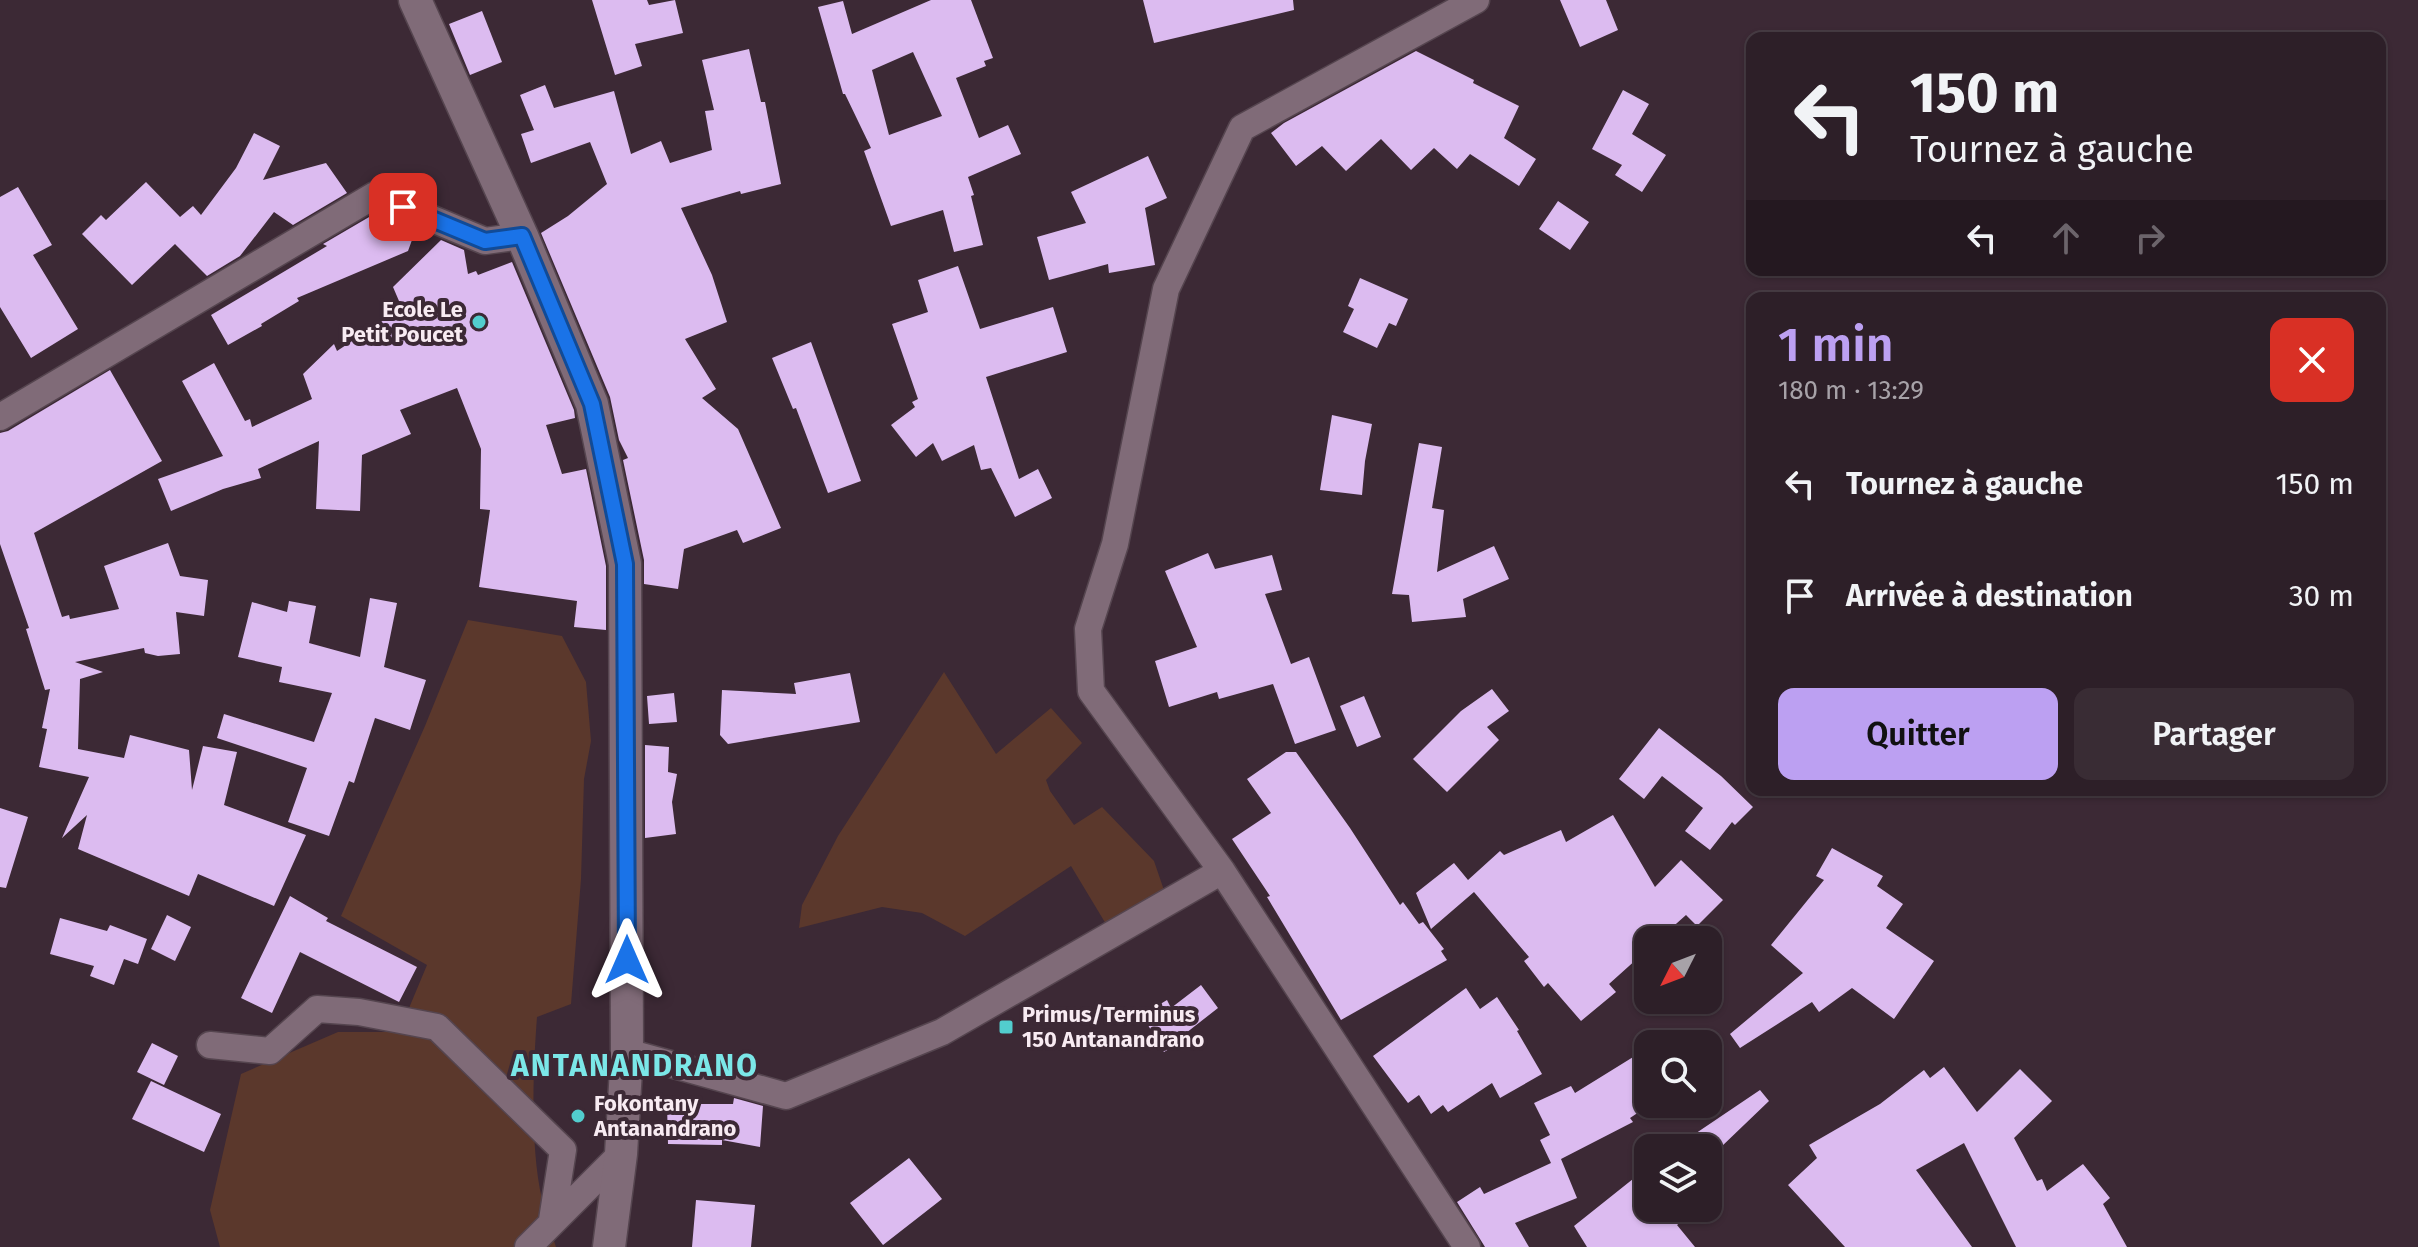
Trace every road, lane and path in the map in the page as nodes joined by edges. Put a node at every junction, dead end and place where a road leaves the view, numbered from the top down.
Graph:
1 (415, 0) edge
2 (1476, 0) edge
3 (522, 236) junction
4 (0, 417) edge
5 (1222, 871) junction
6 (210, 1045) dead end
7 (627, 1052) junction
8 (621, 1154) junction
9 (552, 1220) junction
10 (528, 1247) edge
11 (609, 1247) edge
12 (1467, 1247) edge

1 - 3 street
2 - 5 street
3 - 4 street
3 - 7 street
5 - 7 street
5 - 12 street
6 - 9 street
7 - 8 street
8 - 9 street
8 - 11 street
9 - 10 street

